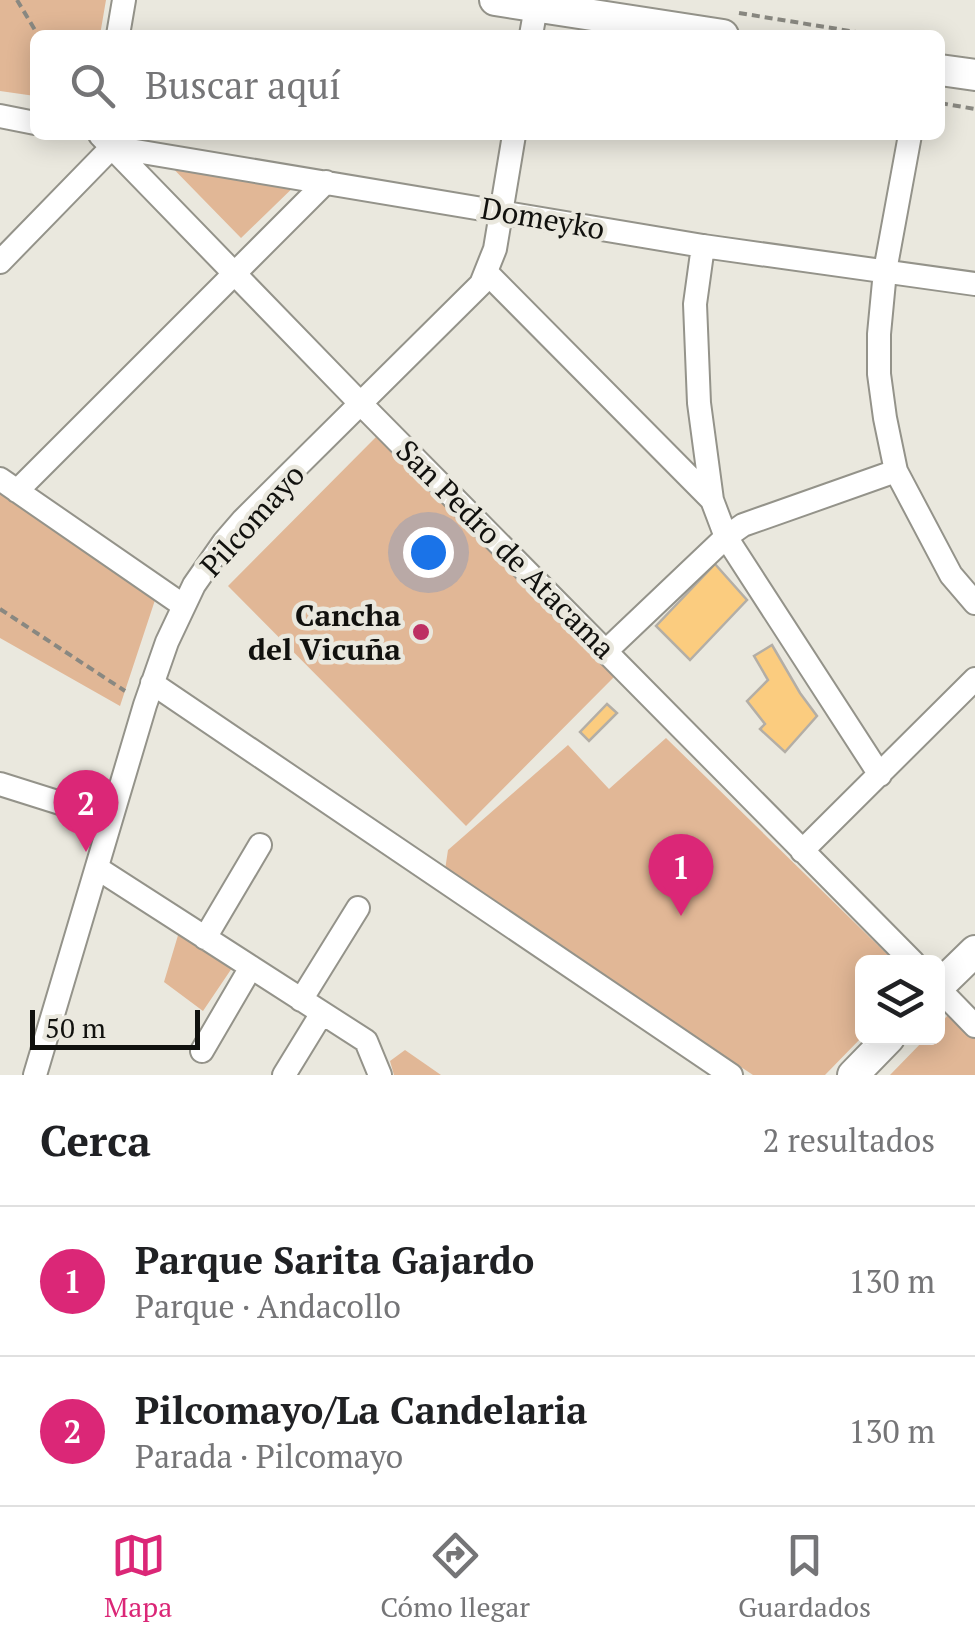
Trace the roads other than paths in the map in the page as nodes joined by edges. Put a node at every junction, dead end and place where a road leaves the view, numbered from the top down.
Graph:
1 (124, 0) edge
2 (521, 9) edge
3 (636, 10) edge
4 (731, 24) edge
5 (119, 30) edge
6 (945, 71) edge
7 (975, 75) edge
8 (0, 116) edge
9 (30, 121) edge
10 (513, 140) edge
11 (909, 140) edge
12 (106, 141) edge
13 (326, 182) junction
14 (502, 210) junction
15 (703, 246) junction
16 (0, 262) edge
17 (886, 271) junction
18 (235, 273) junction
19 (487, 273) junction
20 (975, 284) edge
21 (361, 404) junction
22 (896, 471) junction
23 (8, 485) edge
24 (712, 500) junction
25 (726, 538) junction
26 (975, 603) edge
27 (184, 606) junction
28 (606, 651) junction
29 (975, 679) edge
30 (149, 694) junction
31 (880, 775) junction
32 (0, 784) edge
33 (111, 819) junction
34 (260, 845) dead end
35 (802, 851) junction
36 (96, 868) junction
37 (358, 908) dead end
38 (205, 938) junction
39 (975, 950) edge
40 (905, 955) edge
41 (251, 968) junction
42 (945, 980) edge
43 (945, 994) edge
44 (301, 1000) junction
45 (322, 1013) junction
46 (975, 1026) edge
47 (882, 1045) edge
48 (202, 1051) dead end
49 (35, 1075) edge
50 (284, 1075) edge
51 (380, 1075) edge
52 (730, 1075) edge
53 (853, 1075) edge

1 - 5 street
2 - 3 main road
3 - 4 main road
6 - 7 main road
8 - 9 street
10 - 14 street, Pilcomayo
11 - 17 street
12 - 13 street, Domeyko
12 - 16 street
12 - 18 street, San Pedro de Atacama
13 - 14 street, Domeyko
13 - 18 street
14 - 15 street, Domeyko
14 - 19 street, Pilcomayo
15 - 17 street, Domeyko
15 - 24 street
17 - 20 street, Domeyko
17 - 22 street
18 - 21 street, San Pedro de Atacama
18 - 23 street
19 - 21 street, Pilcomayo
19 - 24 street
21 - 27 street, Pilcomayo
21 - 28 street, San Pedro de Atacama
22 - 25 street
22 - 26 street
23 - 27 street
24 - 25 street
25 - 28 street
25 - 31 street
27 - 30 street, Pilcomayo
28 - 35 street, San Pedro de Atacama
29 - 31 street
30 - 33 street, Pilcomayo
30 - 52 street
31 - 35 street
32 - 33 street
33 - 36 street, Pilcomayo
34 - 38 street
35 - 40 street, San Pedro de Atacama
36 - 38 street
36 - 49 street, Pilcomayo
37 - 44 street
38 - 41 street
39 - 42 main road
41 - 44 street
41 - 48 street
43 - 46 street
44 - 45 street
45 - 50 street
45 - 51 street
47 - 53 main road

